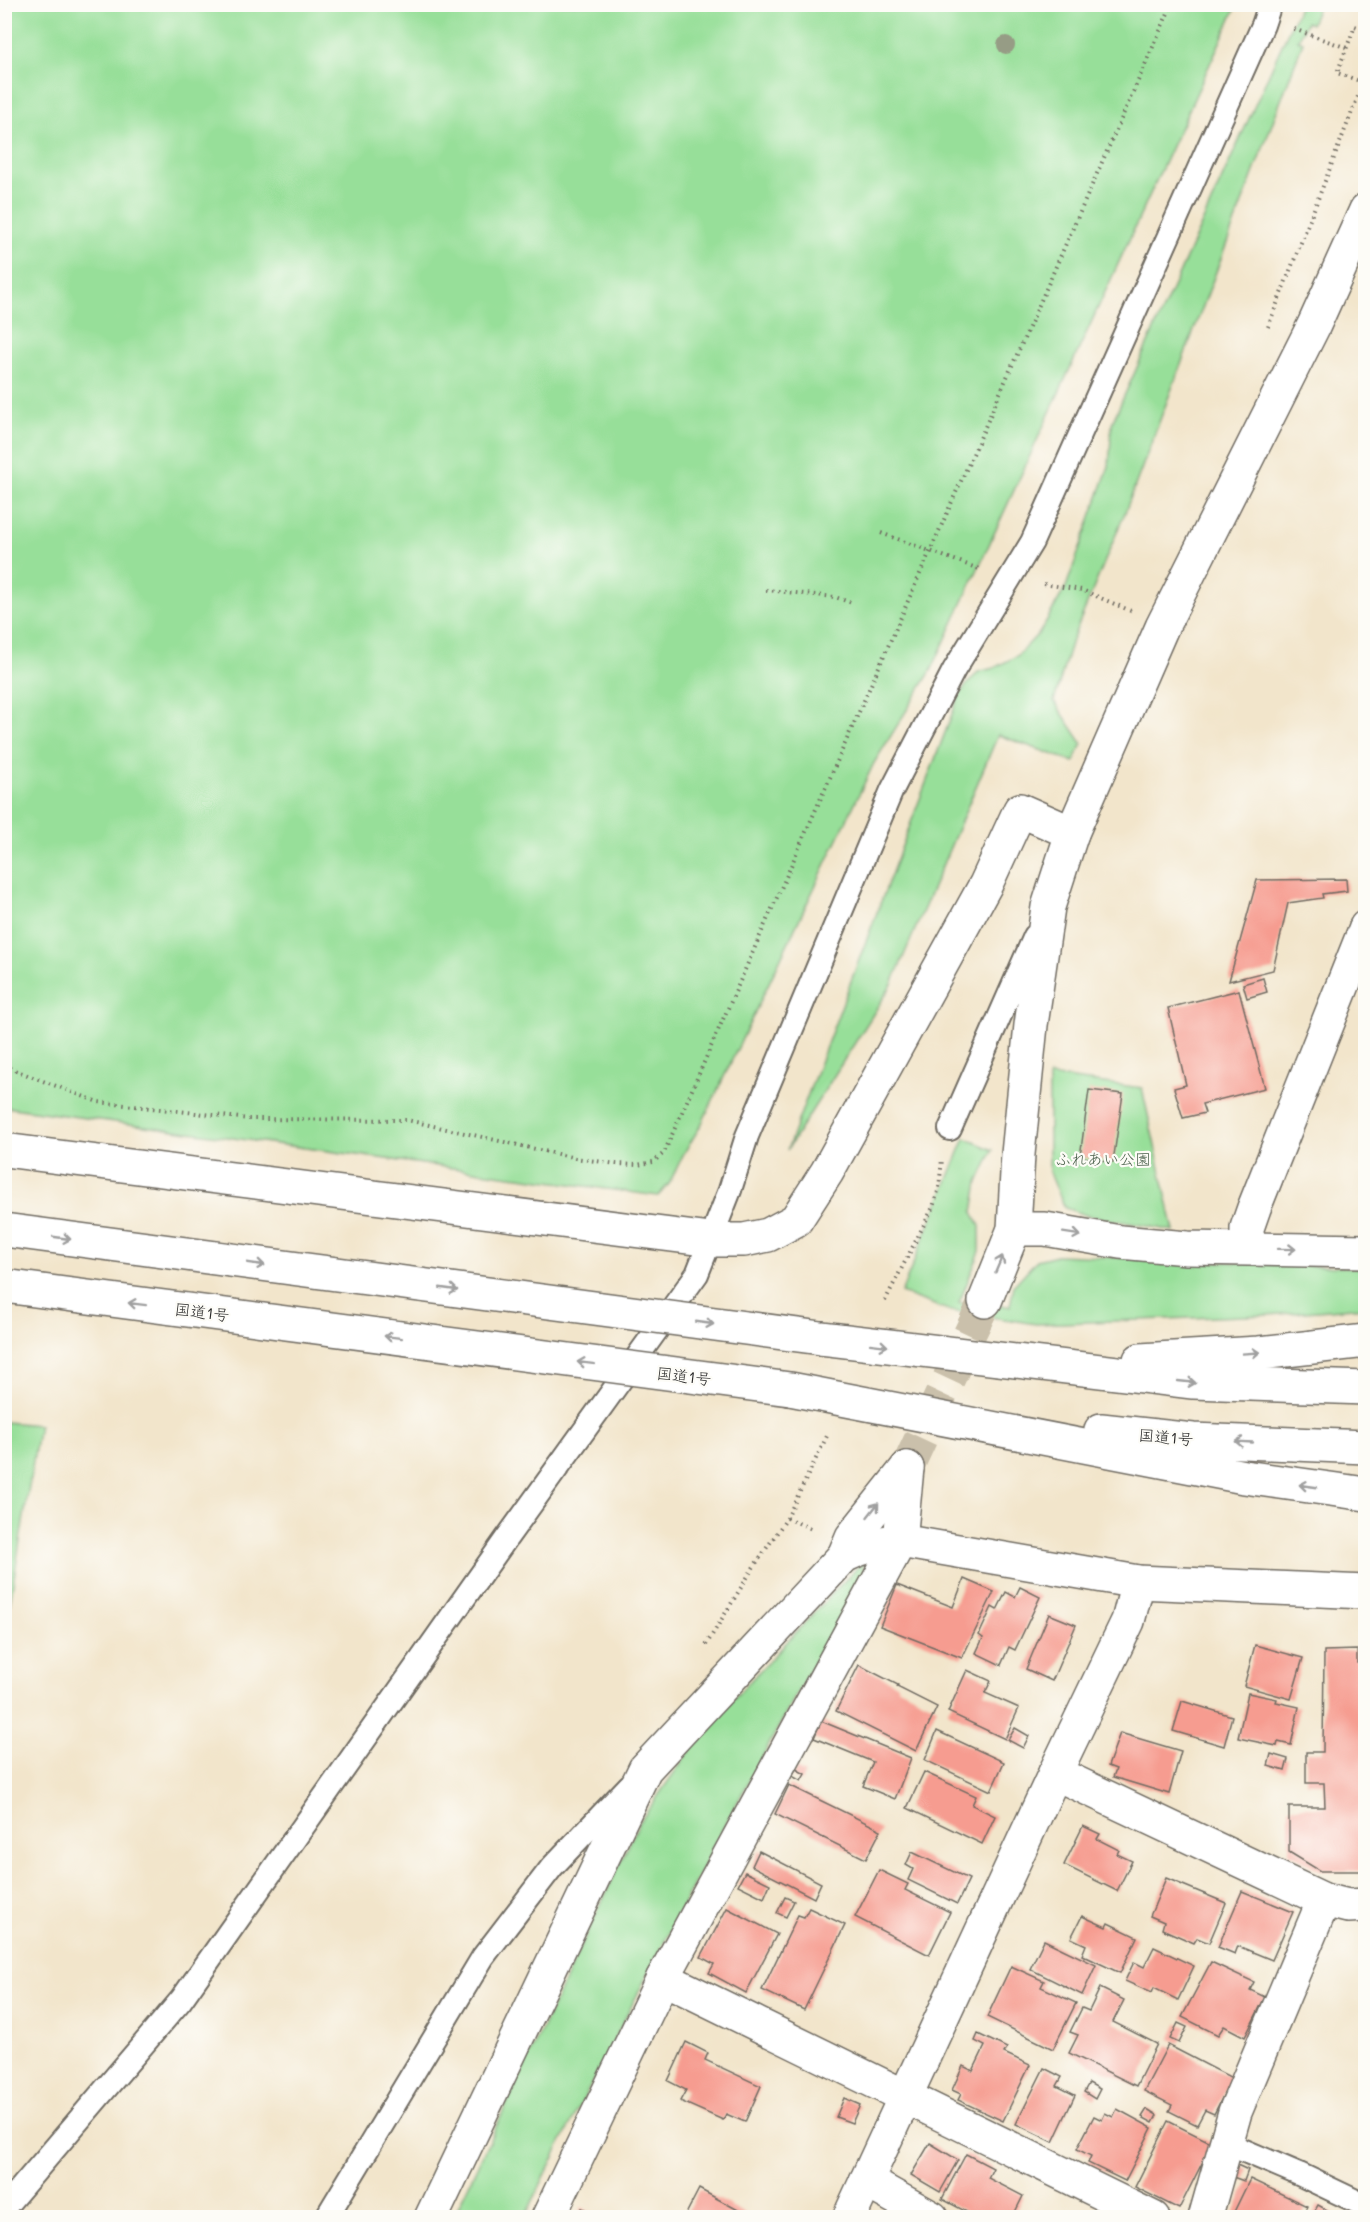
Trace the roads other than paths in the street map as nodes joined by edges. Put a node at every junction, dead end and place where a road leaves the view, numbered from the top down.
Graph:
1 (1270, 4) edge
2 (1365, 210) edge
3 (1072, 833) junction
4 (1048, 906) junction
5 (1365, 927) edge
6 (950, 1129) road end
7 (4, 1150) edge
8 (1014, 1229) junction
9 (4, 1230) edge
10 (711, 1240) junction
11 (1247, 1248) junction
12 (1365, 1251) edge
13 (4, 1286) edge
14 (984, 1301) tunnel mouth
15 (1365, 1341) edge
16 (1025, 1364) junction
17 (1365, 1388) edge
18 (790, 1389) junction
19 (1365, 1446) edge
20 (1365, 1494) edge
21 (900, 1541) junction
22 (844, 1556) junction
23 (1138, 1582) junction
24 (1365, 1592) edge
25 (645, 1769) junction
26 (1055, 1773) junction
27 (1324, 1900) junction
28 (1365, 1905) edge
29 (663, 1978) junction
30 (905, 2094) junction
31 (1226, 2143) junction
32 (866, 2181) junction
33 (1365, 2206) edge
34 (4, 2208) edge
35 (326, 2217) edge
36 (431, 2217) edge
37 (548, 2217) edge
38 (849, 2217) edge
39 (932, 2217) edge
40 (1153, 2217) edge
41 (1205, 2217) edge

1 - 10 lane
2 - 3 main road
3 - 4 main road
3 - 10 main road
4 - 6 lane
4 - 8 main road
5 - 11 main road
7 - 10 main road
8 -> 11 main road
14 -> 8 main road
9 -> 16 main road, bridge
10 - 34 lane
11 -> 12 main road
18 -> 13 main road, 国道1号, bridge
16 -> 15 main road
16 -> 17 main road
19 -> 18 main road, 国道1号
20 -> 18 main road
21 - 22 main road
22 -> 21 main road
21 - 23 main road
21 - 29 main road
22 - 25 main road
23 - 24 main road
23 - 26 main road
25 - 35 lane
25 - 36 main road
26 - 27 main road
26 - 30 main road
27 - 28 main road
27 - 31 main road
29 - 30 main road
29 - 37 main road
30 - 32 main road
30 - 40 main road
31 - 33 lane
31 - 41 main road
32 - 38 main road
32 - 39 main road

